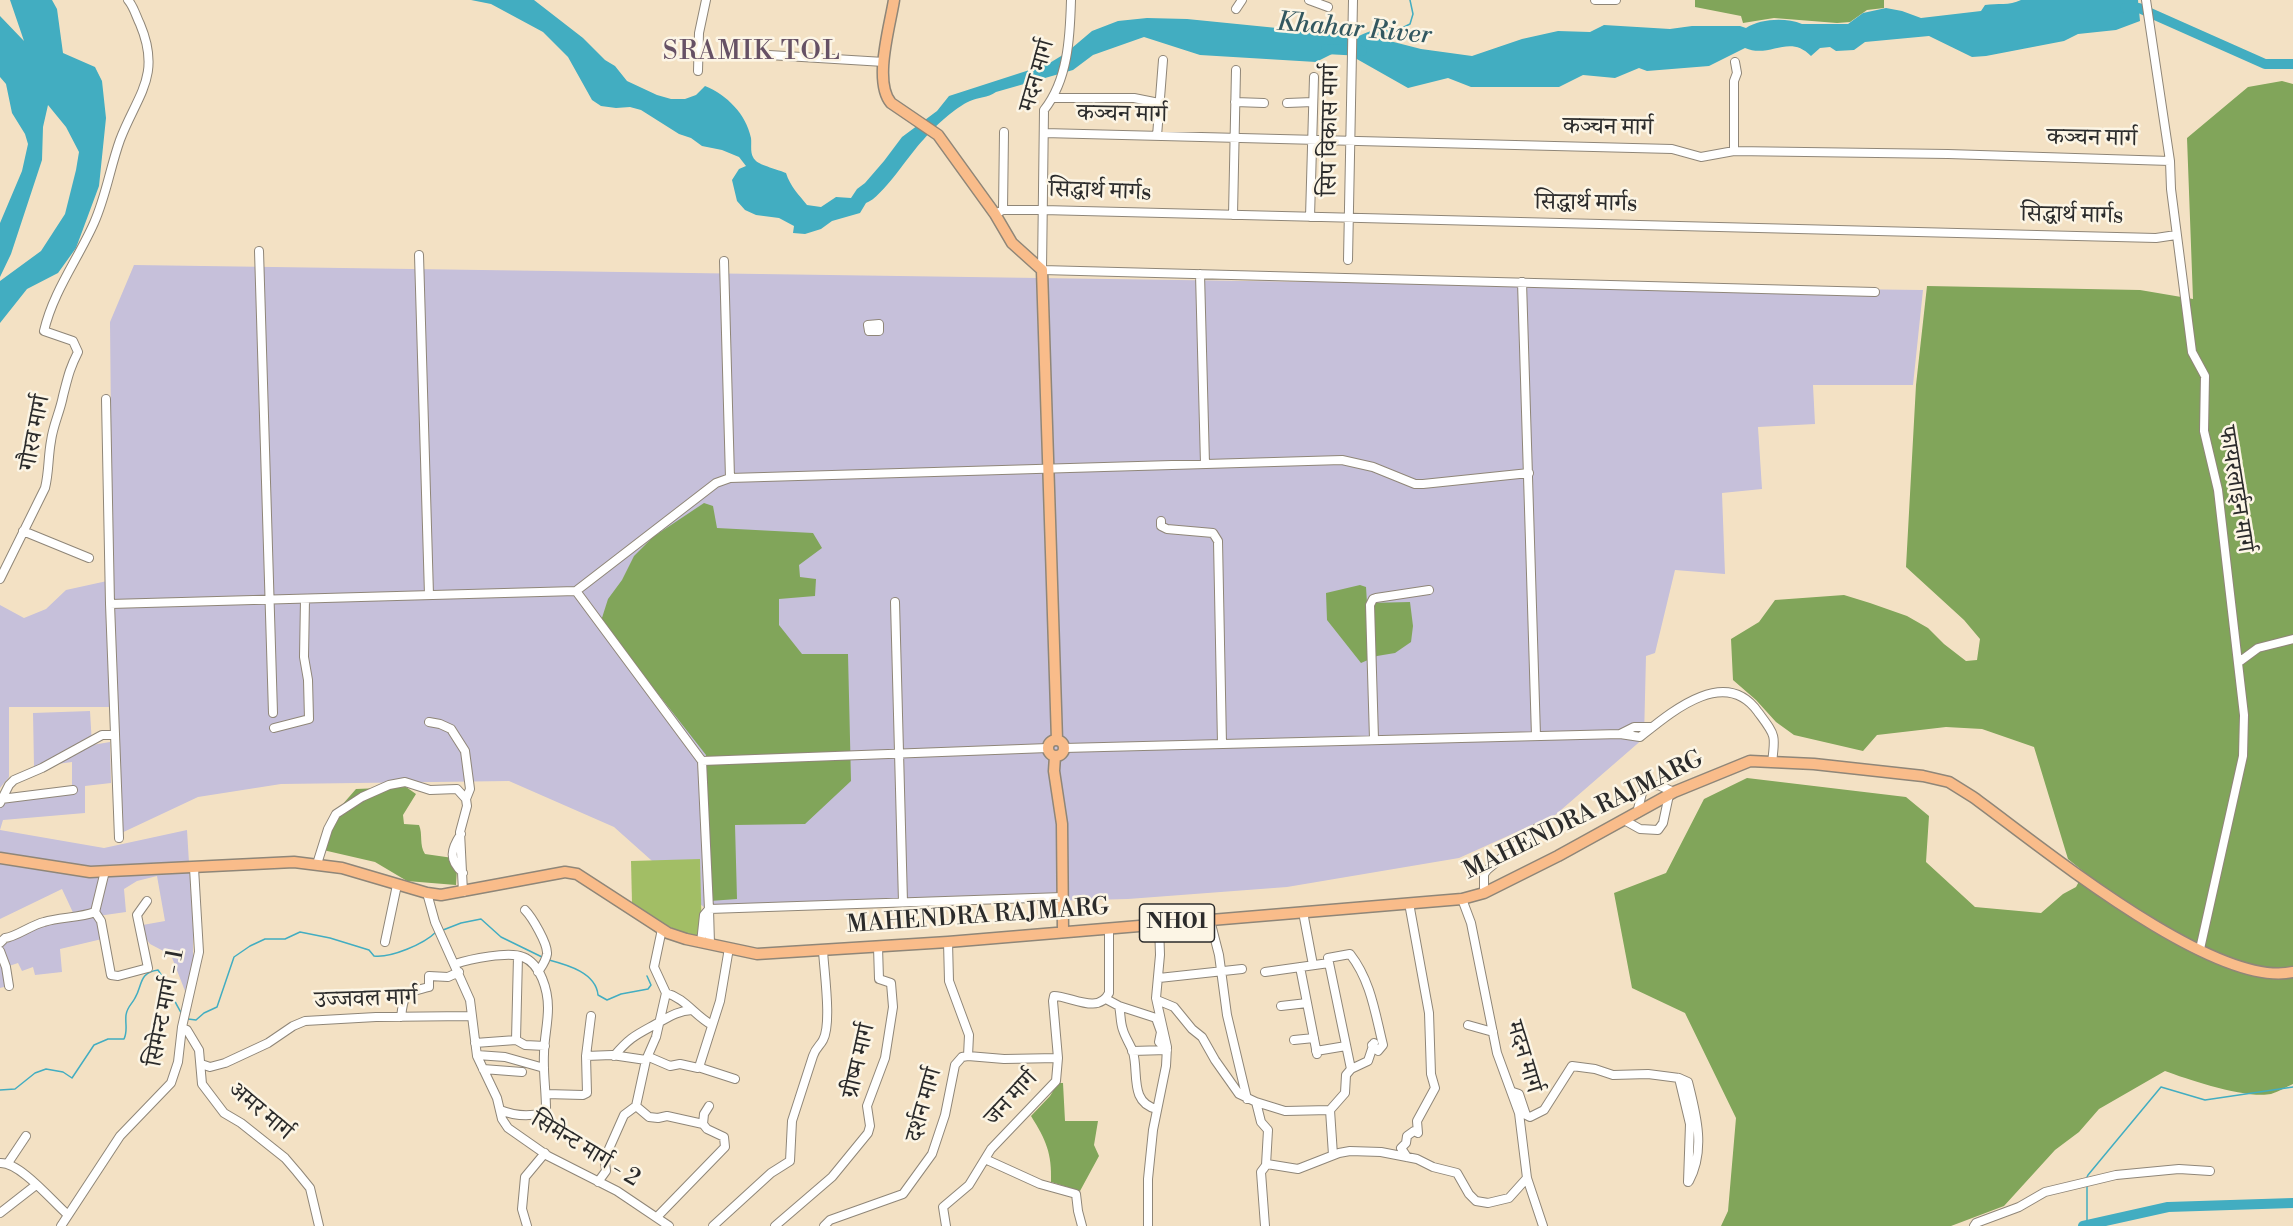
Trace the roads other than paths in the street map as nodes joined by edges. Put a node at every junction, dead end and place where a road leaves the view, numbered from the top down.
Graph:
1 (706, 0) edge
2 (894, 0) edge
3 (1071, 0) edge
4 (1242, 0) edge
5 (1309, 0) edge
6 (1353, 0) edge
7 (1595, 0) edge
8 (1616, 0) edge
9 (2146, 0) edge
10 (131, 1) edge
11 (1328, 8) dead end
12 (1236, 9) dead end
13 (769, 55) dead end
14 (1162, 60) dead end
15 (884, 62) junction
16 (1735, 62) dead end
17 (1236, 70) dead end
18 (698, 71) dead end
19 (1314, 76) dead end
20 (1054, 98) junction
21 (1235, 102) junction
22 (1313, 102) junction
23 (1159, 103) junction
24 (1264, 103) dead end
25 (1287, 103) dead end
26 (1004, 132) dead end
27 (1044, 133) junction
28 (1157, 136) junction
29 (1234, 137) junction
30 (1312, 139) junction
31 (1350, 140) junction
32 (1734, 151) junction
33 (2170, 160) junction
34 (1043, 210) junction
35 (999, 212) junction
36 (1233, 215) junction
37 (1310, 217) junction
38 (1348, 219) junction
39 (2176, 235) junction
40 (259, 251) dead end
41 (419, 255) dead end
42 (1348, 260) dead end
43 (724, 261) dead end
44 (1042, 270) junction
45 (1200, 274) junction
46 (1522, 282) junction
47 (1875, 292) dead end
48 (106, 399) dead end
49 (1205, 464) junction
50 (1048, 469) junction
51 (1528, 473) junction
52 (730, 478) junction
53 (1161, 520) dead end
54 (23, 531) junction
55 (89, 558) dead end
56 (0, 579) edge
57 (1429, 590) dead end
58 (576, 591) junction
59 (429, 596) junction
60 (305, 599) junction
61 (271, 600) junction
62 (895, 602) dead end
63 (110, 604) junction
64 (2293, 639) edge
65 (2238, 662) junction
66 (273, 713) dead end
67 (429, 722) dead end
68 (274, 728) dead end
69 (115, 735) junction
70 (1536, 736) junction
71 (1374, 739) junction
72 (1222, 744) junction
73 (1056, 748) junction
74 (899, 753) junction
75 (702, 761) junction
76 (1772, 762) junction
77 (73, 790) dead end
78 (1672, 794) junction
79 (466, 799) junction
80 (1, 801) edge
81 (1637, 813) junction
82 (1624, 820) junction
83 (1537, 828) dead end
84 (119, 838) dead end
85 (0, 858) edge
86 (317, 864) junction
87 (194, 868) junction
88 (105, 871) junction
89 (397, 885) junction
90 (464, 892) junction
91 (1484, 892) junction
92 (427, 893) junction
93 (1063, 897) junction
94 (1462, 899) junction
95 (147, 901) dead end
96 (903, 902) junction
97 (1409, 903) junction
98 (709, 909) junction
99 (525, 910) dead end
100 (95, 912) junction
101 (1303, 912) junction
102 (1210, 920) junction
103 (1159, 924) junction
104 (1109, 928) junction
105 (662, 929) junction
106 (1064, 933) junction
107 (386, 942) dead end
108 (948, 942) junction
109 (0, 943) edge
110 (706, 943) junction
111 (878, 947) junction
112 (729, 948) junction
113 (2200, 949) junction
114 (823, 950) junction
115 (0, 951) edge
116 (518, 956) junction
117 (1329, 963) junction
118 (1312, 965) junction
119 (1300, 967) junction
120 (457, 968) junction
121 (1242, 969) dead end
122 (538, 972) junction
123 (1221, 972) junction
124 (1265, 972) dead end
125 (2293, 972) edge
126 (1159, 978) junction
127 (9, 986) dead end
128 (666, 993) junction
129 (1106, 999) junction
130 (1157, 1000) junction
131 (1307, 1003) junction
132 (1119, 1006) junction
133 (1281, 1006) dead end
134 (692, 1010) junction
135 (471, 1016) junction
136 (591, 1016) dead end
137 (401, 1017) junction
138 (659, 1022) junction
139 (712, 1025) junction
140 (1468, 1025) dead end
141 (182, 1028) junction
142 (1493, 1032) junction
143 (1314, 1038) junction
144 (516, 1040) junction
145 (1294, 1040) dead end
146 (475, 1043) junction
147 (544, 1046) junction
148 (1346, 1046) junction
149 (1167, 1050) junction
150 (1132, 1051) junction
151 (477, 1055) junction
152 (586, 1056) junction
153 (614, 1056) junction
154 (968, 1056) junction
155 (648, 1058) junction
156 (1058, 1058) junction
157 (201, 1064) junction
158 (700, 1065) junction
159 (544, 1068) junction
160 (1351, 1069) junction
161 (483, 1070) junction
162 (522, 1072) dead end
163 (1679, 1078) junction
164 (735, 1079) dead end
165 (1513, 1092) junction
166 (546, 1094) junction
167 (1251, 1100) junction
168 (636, 1106) junction
169 (709, 1106) dead end
170 (1157, 1109) junction
171 (500, 1110) junction
172 (1330, 1110) junction
173 (703, 1124) junction
174 (26, 1137) dead end
175 (544, 1153) junction
176 (1333, 1155) junction
177 (1407, 1157) junction
178 (985, 1158) junction
179 (4, 1163) edge
180 (1266, 1165) junction
181 (2210, 1171) dead end
182 (1527, 1178) junction
183 (598, 1182) junction
184 (36, 1185) junction
185 (0, 1214) edge
186 (67, 1214) junction
187 (657, 1217) junction
188 (61, 1226) edge
189 (319, 1226) edge
190 (527, 1226) edge
191 (669, 1226) edge
192 (713, 1226) edge
193 (775, 1226) edge
194 (824, 1226) edge
195 (946, 1226) edge
196 (1082, 1226) edge
197 (1148, 1226) edge
198 (1265, 1226) edge
199 (1543, 1226) edge
200 (1974, 1226) edge

1 - 18 street
2 - 15 highway
3 - 20 street, मदन मार्ग
4 - 12 street
5 - 11 street
6 - 31 street, सिप विकास मार्ग
7 - 8 street
9 - 33 street, फायरलाईन मार्ग
10 - 54 street, गौरव मार्ग
13 - 15 street
14 - 23 street
15 - 35 highway
16 - 32 street
17 - 21 street
19 - 22 street
20 - 23 street
20 - 27 street, मदन मार्ग
21 - 24 street
21 - 29 street
22 - 25 street
22 - 30 street
23 - 28 street
26 - 35 street
27 - 28 street, कञ्चन मार्ग
27 - 34 street, मदन मार्ग
28 - 29 street, कञ्चन मार्ग
29 - 30 street, कञ्चन मार्ग
29 - 36 street
30 - 31 street, कञ्चन मार्ग
30 - 37 street
31 - 32 street, कञ्चन मार्ग
31 - 38 street, सिप विकास मार्ग
32 - 33 street, कञ्चन मार्ग
33 - 39 street, फायरलाईन मार्ग
34 - 35 street, सिद्धार्थ मार्गs
34 - 36 street, सिद्धार्थ मार्गs
34 - 44 street, मदन मार्ग
35 - 44 highway
36 - 37 street, सिद्धार्थ मार्गs
37 - 38 street, सिद्धार्थ मार्गs
38 - 39 street, सिद्धार्थ मार्गs
38 - 42 street, सिप विकास मार्ग
39 - 65 street, फायरलाईन मार्ग
40 - 61 street
41 - 59 street
43 - 52 street
44 - 45 street
44 - 50 highway
45 - 46 street
45 - 49 street
46 - 47 street
46 - 51 street
48 - 63 street
49 - 50 street
49 - 51 street
50 - 52 street
50 - 73 highway
51 - 70 street
52 - 58 street
53 - 72 street
54 - 55 street
54 - 56 street, गौरव मार्ग
57 - 71 street
58 - 59 street
58 - 75 street
59 - 60 street
60 - 61 street
60 - 68 street
61 - 63 street
61 - 66 street
62 - 74 street
63 - 69 street
64 - 65 street
65 - 113 street, फायरलाईन मार्ग
67 - 79 street
69 - 80 street
69 - 84 street
70 - 71 street
70 - 76 street
71 - 72 street
72 - 73 street
73 - 74 street
73 - 93 highway
74 - 75 street
74 - 96 street
75 - 98 street
76 - 78 highway, MAHENDRA RAJMARG / NH01
76 - 113 highway, MAHENDRA RAJMARG / NH01
77 - 80 street
78 - 81 highway, MAHENDRA RAJMARG / NH01
78 - 81 street
78 - 82 street
79 - 86 street
79 - 90 street
81 - 82 highway, MAHENDRA RAJMARG / NH01
82 - 91 highway, MAHENDRA RAJMARG / NH01
83 - 91 street
85 - 88 highway, MAHENDRA RAJMARG / NH01
86 - 87 highway, MAHENDRA RAJMARG / NH01
86 - 89 highway, MAHENDRA RAJMARG / NH01
87 - 88 highway, MAHENDRA RAJMARG / NH01
87 - 141 street, सिमेन्ट मार्ग - 1
88 - 100 street
89 - 92 highway, MAHENDRA RAJMARG / NH01
89 - 107 street
90 - 92 highway, MAHENDRA RAJMARG / NH01
90 - 105 highway, MAHENDRA RAJMARG / NH01
91 - 94 highway, MAHENDRA RAJMARG / NH01
92 - 120 street, सिमेन्ट मार्ग - 2
93 - 96 street
93 - 106 highway
94 - 97 highway, MAHENDRA RAJMARG / NH01
94 - 142 street, मदन मार्ग
95 - 100 street
96 - 98 street
97 - 101 highway, MAHENDRA RAJMARG / NH01
97 - 177 street
98 - 110 street
99 - 122 street
100 - 109 street
101 - 102 highway, MAHENDRA RAJMARG / NH01
101 - 118 street
102 - 103 highway, MAHENDRA RAJMARG / NH01
102 - 123 street
103 - 104 highway, MAHENDRA RAJMARG / NH01
103 - 126 street
104 - 106 highway, MAHENDRA RAJMARG / NH01
104 - 129 street
105 - 110 highway, MAHENDRA RAJMARG / NH01
105 - 128 street
106 - 108 highway, MAHENDRA RAJMARG / NH01
108 - 111 highway, MAHENDRA RAJMARG / NH01
108 - 154 street, दर्शन मार्ग
110 - 112 highway, MAHENDRA RAJMARG / NH01
111 - 114 highway, MAHENDRA RAJMARG / NH01
111 - 193 street, ग्रीष्म मार्ग
112 - 114 highway, MAHENDRA RAJMARG / NH01
112 - 139 street
113 - 125 highway, MAHENDRA RAJMARG / NH01
114 - 192 street
115 - 127 street
116 - 120 street
116 - 122 street
116 - 144 street
117 - 118 street
117 - 148 street
117 - 160 street
118 - 119 street
119 - 124 street
119 - 131 street
120 - 135 street, सिमेन्ट मार्ग - 2
120 - 137 street
121 - 123 street
122 - 147 street
123 - 126 street
123 - 167 street
126 - 130 street
128 - 134 street
128 - 138 street
129 - 132 street
129 - 156 street, जन मार्ग
130 - 149 street
130 - 167 street
131 - 133 street
131 - 143 street
132 - 149 street
132 - 150 street
134 - 138 street
134 - 139 street
135 - 137 street, उज्जवल मार्ग
135 - 146 street, सिमेन्ट मार्ग - 2
136 - 152 street
137 - 157 street, उज्जवल मार्ग
138 - 153 street
138 - 155 street
139 - 158 street
140 - 142 street
141 - 157 street, अमर मार्ग
141 - 186 street, सिमेन्ट मार्ग - 1
142 - 165 street, मदन मार्ग
143 - 145 street
143 - 148 street
144 - 146 street
144 - 147 street
146 - 151 street, सिमेन्ट मार्ग - 2
147 - 159 street
148 - 160 street
149 - 150 street
149 - 170 street
150 - 170 street
151 - 159 street
151 - 161 street, सिमेन्ट मार्ग - 2
152 - 153 street
152 - 166 street
153 - 155 street
154 - 156 street
154 - 194 street, दर्शन मार्ग
155 - 158 street
155 - 168 street
156 - 178 street, जन मार्ग
157 - 189 street, अमर मार्ग
158 - 164 street
159 - 166 street
160 - 172 street
161 - 162 street
161 - 171 street, सिमेन्ट मार्ग - 2
163 - 163 street
163 - 165 street
165 - 182 street, मदन मार्ग
166 - 171 street
167 - 172 street
167 - 180 street
168 - 173 street
168 - 183 street
169 - 173 street
170 - 197 street
171 - 175 street, सिमेन्ट मार्ग - 2
172 - 176 street
173 - 187 street
174 - 179 street
175 - 183 street, सिमेन्ट मार्ग - 2
175 - 190 street
176 - 177 street
176 - 180 street
177 - 182 street
178 - 195 street, जन मार्ग
178 - 196 street
179 - 184 street
180 - 198 street
181 - 200 street
182 - 199 street, मदन मार्ग
183 - 187 street, सिमेन्ट मार्ग - 2
184 - 185 street
184 - 186 street
186 - 188 street, सिमेन्ट मार्ग - 1
187 - 191 street, सिमेन्ट मार्ग - 2

